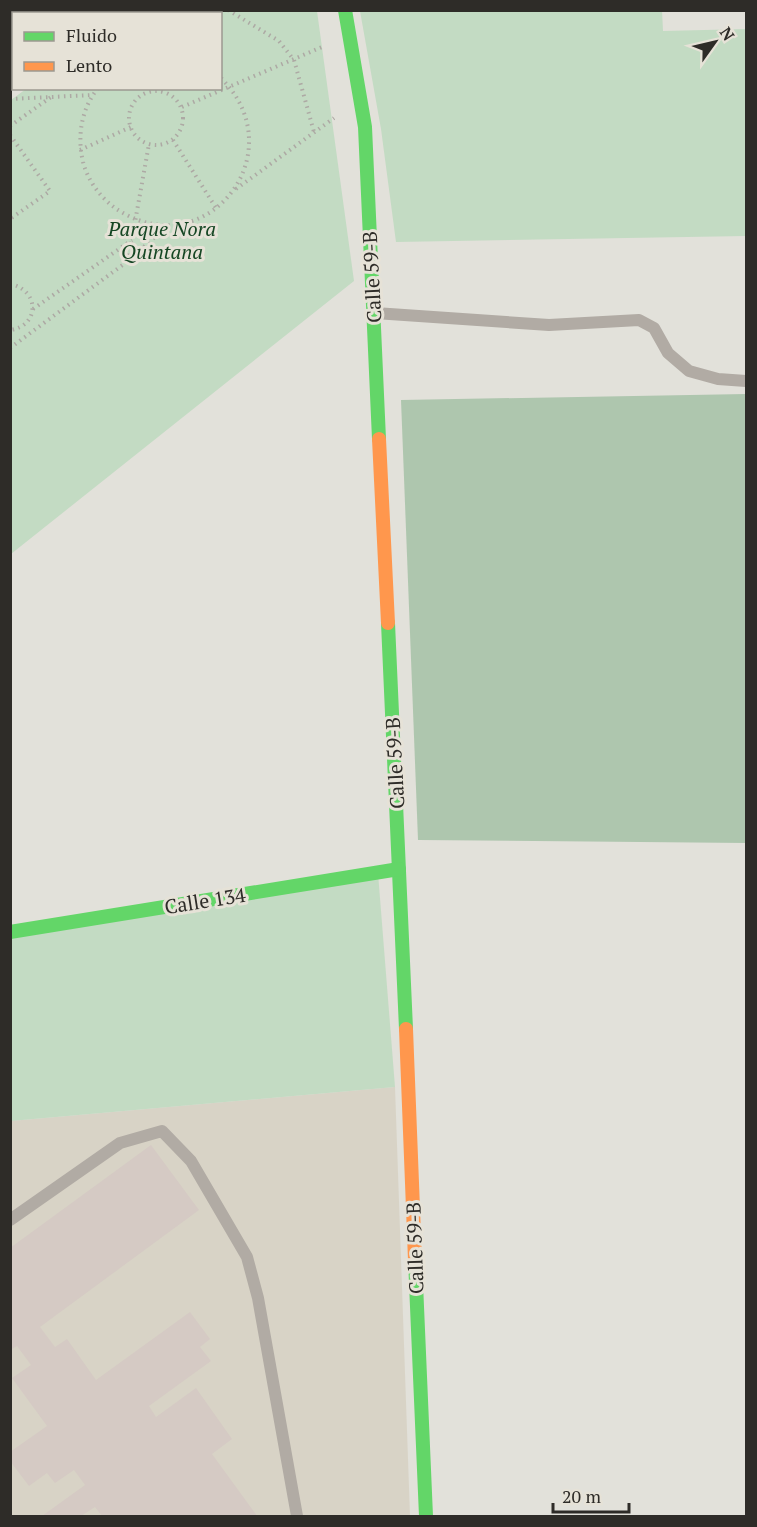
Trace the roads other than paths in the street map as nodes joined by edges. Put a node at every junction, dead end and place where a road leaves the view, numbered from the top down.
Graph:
1 (345, 10) edge
2 (374, 313) junction
3 (747, 381) edge
4 (399, 869) junction
5 (10, 932) edge
6 (10, 1220) edge
7 (297, 1516) edge
8 (426, 1516) edge

1 - 2 street, Calle 59-B
2 - 3 lane
2 - 4 street, Calle 59-B
4 - 5 street, Calle 134
4 - 8 street, Calle 59-B
6 - 7 lane

